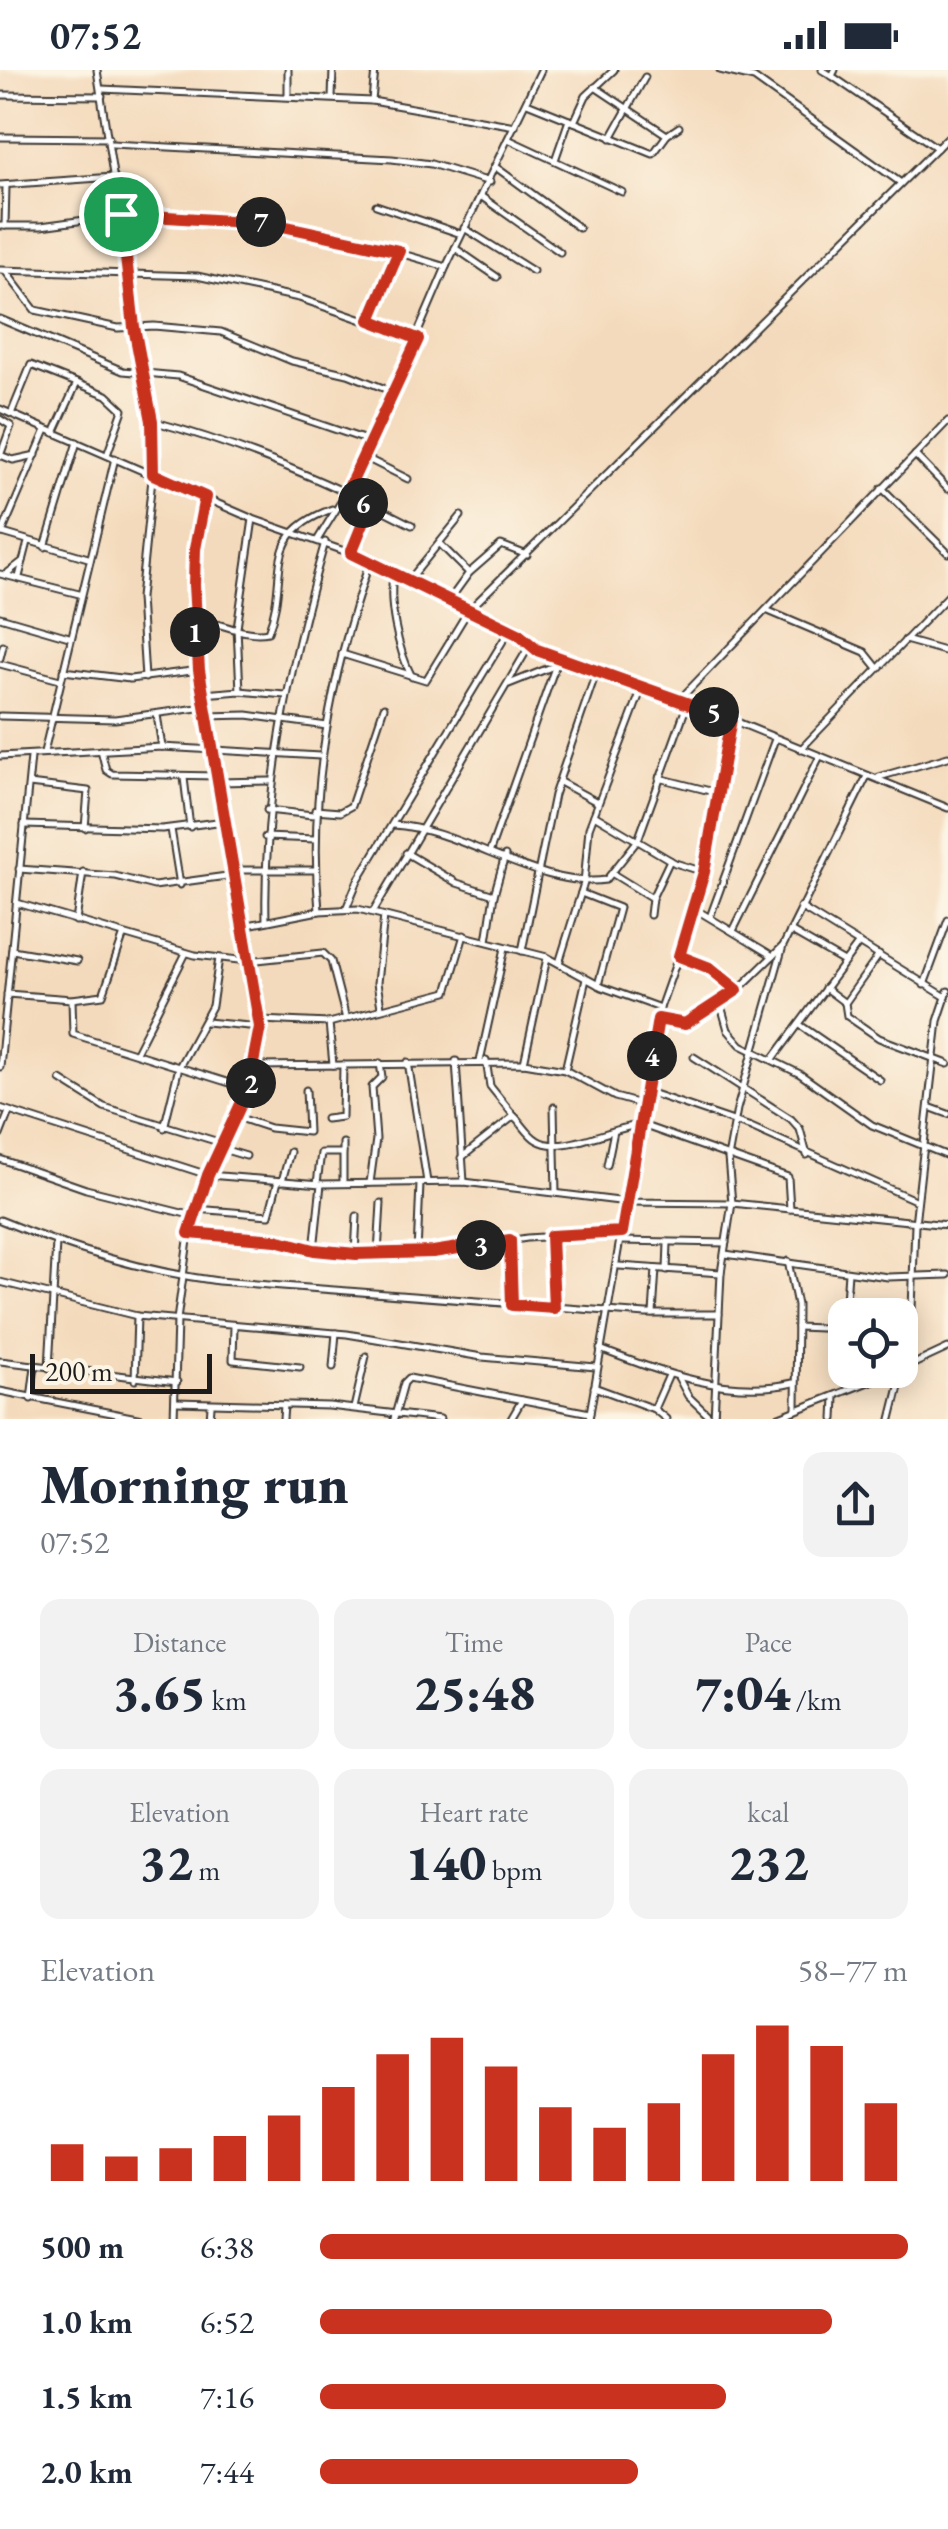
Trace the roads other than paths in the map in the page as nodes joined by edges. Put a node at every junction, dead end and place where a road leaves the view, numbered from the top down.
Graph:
1 (97, 70) edge
2 (288, 70) edge
3 (333, 70) edge
4 (375, 70) edge
5 (614, 70) edge
6 (720, 70) edge
7 (822, 70) edge
8 (539, 71) edge
9 (834, 73) edge
10 (644, 77) dead end
11 (595, 87) junction
12 (101, 92) junction
13 (0, 94) edge
14 (288, 96) junction
15 (332, 98) junction
16 (372, 101) junction
17 (527, 103) junction
18 (627, 109) junction
19 (571, 121) junction
20 (515, 126) junction
21 (679, 127) dead end
22 (667, 135) junction
23 (0, 138) edge
24 (612, 138) junction
25 (948, 138) edge
26 (508, 139) junction
27 (110, 141) junction
28 (937, 148) junction
29 (555, 160) junction
30 (497, 168) junction
31 (114, 176) junction
32 (490, 182) junction
33 (902, 183) junction
34 (3, 185) edge
35 (622, 192) dead end
36 (482, 197) junction
37 (118, 198) junction
38 (376, 205) dead end
39 (121, 214) junction
40 (92, 219) junction
41 (2, 226) edge
42 (578, 228) dead end
43 (463, 231) junction
44 (123, 232) junction
45 (455, 248) junction
46 (399, 251) junction
47 (560, 252) dead end
48 (446, 267) junction
49 (2, 270) edge
50 (533, 271) dead end
51 (129, 272) junction
52 (497, 278) dead end
53 (0, 319) edge
54 (370, 320) junction
55 (134, 327) junction
56 (418, 339) junction
57 (144, 373) junction
58 (76, 383) junction
59 (393, 392) junction
60 (0, 409) edge
61 (11, 414) junction
62 (0, 419) edge
63 (152, 421) junction
64 (948, 421) edge
65 (46, 429) junction
66 (54, 433) junction
67 (369, 441) junction
68 (76, 442) junction
69 (36, 455) junction
70 (107, 455) junction
71 (914, 455) junction
72 (0, 456) edge
73 (364, 457) junction
74 (115, 458) junction
75 (153, 474) junction
76 (408, 479) dead end
77 (882, 488) junction
78 (948, 489) edge
79 (346, 494) junction
80 (205, 497) junction
81 (370, 506) junction
82 (332, 509) junction
83 (462, 516) dead end
84 (252, 519) junction
85 (412, 526) dead end
86 (290, 531) junction
87 (1, 533) edge
88 (322, 541) junction
89 (28, 542) junction
90 (439, 544) junction
91 (45, 547) junction
92 (351, 553) junction
93 (948, 553) edge
94 (527, 555) junction
95 (90, 558) junction
96 (370, 560) junction
97 (22, 561) junction
98 (394, 572) junction
99 (470, 573) junction
100 (3, 574) edge
101 (19, 578) junction
102 (410, 578) junction
103 (81, 594) junction
104 (948, 596) edge
105 (448, 602) junction
106 (765, 610) junction
107 (468, 612) junction
108 (0, 617) edge
109 (194, 620) junction
110 (237, 628) junction
111 (510, 630) junction
112 (70, 638) junction
113 (905, 640) junction
114 (2, 646) dead end
115 (530, 646) junction
116 (948, 652) edge
117 (342, 654) junction
118 (559, 656) junction
119 (0, 661) edge
120 (554, 666) junction
121 (877, 667) junction
122 (199, 670) junction
123 (598, 670) junction
124 (63, 671) junction
125 (145, 678) junction
126 (61, 680) junction
127 (414, 680) junction
128 (506, 685) junction
129 (642, 688) junction
130 (240, 691) junction
131 (203, 694) junction
132 (285, 695) junction
133 (680, 700) junction
134 (688, 702) junction
135 (384, 706) dead end
136 (205, 707) junction
137 (53, 714) junction
138 (157, 715) junction
139 (0, 716) edge
140 (207, 716) junction
141 (280, 718) junction
142 (731, 719) junction
143 (327, 726) junction
144 (775, 739) junction
145 (162, 747) junction
146 (802, 748) junction
147 (102, 750) junction
148 (276, 751) junction
149 (44, 752) junction
150 (213, 752) junction
151 (0, 756) edge
152 (31, 756) junction
153 (321, 756) junction
154 (820, 756) junction
155 (948, 757) edge
156 (868, 774) junction
157 (184, 778) junction
158 (659, 778) junction
159 (876, 778) junction
160 (218, 779) junction
161 (270, 781) junction
162 (559, 782) junction
163 (29, 784) junction
164 (716, 792) junction
165 (597, 802) junction
166 (948, 808) edge
167 (266, 810) junction
168 (315, 812) junction
169 (594, 815) junction
170 (225, 820) junction
171 (24, 824) junction
172 (392, 825) junction
173 (190, 827) junction
174 (422, 827) junction
175 (170, 829) junction
176 (85, 830) junction
177 (266, 837) junction
178 (315, 839) junction
179 (638, 840) junction
180 (490, 851) junction
181 (406, 853) junction
182 (505, 856) junction
183 (670, 860) junction
184 (19, 869) junction
185 (265, 869) junction
186 (315, 870) junction
187 (542, 870) junction
188 (83, 872) junction
189 (704, 872) junction
190 (234, 873) junction
191 (613, 874) junction
192 (584, 880) junction
193 (180, 885) junction
194 (582, 893) junction
195 (494, 895) junction
196 (652, 898) junction
197 (16, 903) junction
198 (800, 907) junction
199 (346, 909) junction
200 (695, 909) junction
201 (319, 911) junction
202 (374, 912) junction
203 (384, 916) junction
204 (650, 916) dead end
205 (710, 917) junction
206 (948, 920) edge
207 (266, 921) junction
208 (76, 922) junction
209 (243, 926) junction
210 (733, 931) junction
211 (790, 931) junction
212 (464, 935) junction
213 (123, 937) junction
214 (487, 942) junction
215 (859, 943) junction
216 (783, 946) junction
217 (505, 948) junction
218 (12, 950) junction
219 (522, 950) junction
220 (186, 953) junction
221 (879, 955) junction
222 (679, 956) junction
223 (773, 956) junction
224 (218, 958) junction
225 (547, 958) junction
226 (248, 960) junction
227 (77, 961) dead end
228 (559, 963) junction
229 (844, 963) junction
230 (586, 978) junction
231 (598, 985) junction
232 (924, 985) junction
233 (825, 988) junction
234 (737, 990) junction
235 (7, 994) junction
236 (947, 995) edge
237 (72, 1000) junction
238 (720, 1002) junction
239 (844, 1003) junction
240 (381, 1008) junction
241 (660, 1008) junction
242 (346, 1019) junction
243 (658, 1019) junction
244 (206, 1022) junction
245 (260, 1024) junction
246 (329, 1024) junction
247 (800, 1025) junction
248 (1, 1035) edge
249 (136, 1052) junction
250 (756, 1052) junction
251 (694, 1057) dead end
252 (934, 1058) junction
253 (483, 1060) junction
254 (773, 1060) junction
255 (456, 1061) junction
256 (408, 1062) junction
257 (380, 1063) junction
258 (524, 1063) junction
259 (948, 1064) edge
260 (343, 1065) junction
261 (256, 1066) junction
262 (334, 1066) junction
263 (0, 1067) edge
264 (180, 1067) junction
265 (565, 1070) junction
266 (60, 1080) dead end
267 (880, 1080) dead end
268 (248, 1089) junction
269 (743, 1089) junction
270 (306, 1090) dead end
271 (645, 1091) junction
272 (644, 1105) junction
273 (554, 1107) dead end
274 (929, 1107) junction
275 (0, 1108) edge
276 (10, 1112) junction
277 (948, 1114) edge
278 (234, 1116) junction
279 (514, 1116) junction
280 (326, 1119) dead end
281 (734, 1121) junction
282 (642, 1125) junction
283 (164, 1128) junction
284 (615, 1128) junction
285 (0, 1135) edge
286 (555, 1142) junction
287 (342, 1143) dead end
288 (220, 1146) junction
289 (924, 1148) junction
290 (290, 1152) dead end
291 (342, 1153) junction
292 (808, 1155) junction
293 (246, 1156) dead end
294 (948, 1156) edge
295 (461, 1158) junction
296 (728, 1158) junction
297 (0, 1159) edge
298 (606, 1166) dead end
299 (208, 1175) junction
300 (280, 1181) junction
301 (464, 1182) junction
302 (370, 1183) junction
303 (424, 1183) junction
304 (319, 1184) junction
305 (343, 1184) junction
306 (556, 1193) junction
307 (918, 1201) junction
308 (627, 1202) junction
309 (382, 1203) dead end
310 (732, 1203) junction
311 (790, 1210) junction
312 (195, 1213) junction
313 (357, 1216) dead end
314 (0, 1220) edge
315 (915, 1224) junction
316 (948, 1224) edge
317 (622, 1232) junction
318 (189, 1233) junction
319 (551, 1236) junction
320 (510, 1240) junction
321 (620, 1241) junction
322 (56, 1243) junction
323 (668, 1243) junction
324 (726, 1243) junction
325 (314, 1250) junction
326 (417, 1253) junction
327 (356, 1254) junction
328 (378, 1254) junction
329 (725, 1254) junction
330 (788, 1261) junction
331 (619, 1266) junction
332 (656, 1268) junction
333 (667, 1270) junction
334 (848, 1272) junction
335 (721, 1273) junction
336 (948, 1275) edge
337 (181, 1276) junction
338 (913, 1279) junction
339 (0, 1282) edge
340 (51, 1298) junction
341 (846, 1298) edge
342 (913, 1298) edge
343 (512, 1305) junction
344 (554, 1308) junction
345 (609, 1311) junction
346 (653, 1314) junction
347 (720, 1314) junction
348 (138, 1316) junction
349 (177, 1320) junction
350 (234, 1324) junction
351 (797, 1328) junction
352 (828, 1329) edge
353 (336, 1334) junction
354 (948, 1348) edge
355 (600, 1350) junction
356 (366, 1356) dead end
357 (0, 1361) edge
358 (918, 1362) edge
359 (36, 1366) junction
360 (300, 1367) dead end
361 (333, 1367) dead end
362 (596, 1367) junction
363 (48, 1368) junction
364 (670, 1374) junction
365 (678, 1377) junction
366 (135, 1380) junction
367 (178, 1382) junction
368 (714, 1383) junction
369 (793, 1384) junction
370 (594, 1387) junction
371 (854, 1388) edge
372 (897, 1388) edge
373 (0, 1391) edge
374 (834, 1396) junction
375 (31, 1399) junction
376 (522, 1400) junction
377 (176, 1402) junction
378 (284, 1405) junction
379 (211, 1406) junction
380 (247, 1406) junction
381 (82, 1408) junction
382 (354, 1408) junction
383 (654, 1409) junction
384 (796, 1410) junction
385 (394, 1416) edge
386 (589, 1416) edge
387 (778, 1418) edge
388 (79, 1419) edge
389 (142, 1419) edge
390 (174, 1419) edge
391 (210, 1419) edge
392 (248, 1419) edge
393 (283, 1419) edge
394 (440, 1419) edge
395 (511, 1419) edge
396 (666, 1419) edge
397 (713, 1419) edge
398 (834, 1419) edge
399 (891, 1419) edge

1 - 12 street
2 - 14 street
3 - 15 street
4 - 16 street
5 - 11 street
6 - 33 street
7 - 9 street
8 - 17 street
9 - 28 street
10 - 18 street
11 - 18 street
11 - 19 street
12 - 13 street
12 - 14 street
12 - 27 street
14 - 15 street
15 - 16 street
16 - 20 street
17 - 19 street
17 - 20 street
18 - 22 street
18 - 24 street
19 - 24 street
19 - 29 street
20 - 26 street
21 - 22 street
22 - 24 street
23 - 27 street
25 - 28 street
26 - 29 street
26 - 30 street
27 - 31 street
27 - 32 street
28 - 33 street
29 - 35 street
30 - 32 street
30 - 42 street
31 - 34 street
31 - 37 street
32 - 36 street
33 - 94 street
34 - 41 street
36 - 43 street
36 - 47 street
37 - 39 street
37 - 40 street
38 - 43 street
39 - 44 street
39 - 46 street
40 - 41 street
40 - 44 street
43 - 45 street
43 - 50 street
44 - 51 street
45 - 48 street
45 - 52 street
46 - 48 street
46 - 54 street
48 - 56 street
49 - 51 street
49 - 55 street
51 - 54 street
51 - 55 street
53 - 57 street
54 - 56 street
55 - 57 street
55 - 59 street
56 - 59 street
57 - 63 street
57 - 67 street
58 - 61 street
58 - 66 street
58 - 70 street
59 - 67 street
60 - 61 street
61 - 65 street
62 - 72 street
63 - 75 street
63 - 79 street
64 - 71 street
65 - 66 street
65 - 69 street
66 - 68 street
67 - 73 street
68 - 70 street
68 - 91 street
69 - 72 street
69 - 87 street
70 - 74 street
71 - 77 street
71 - 78 street
73 - 76 street
73 - 79 street
74 - 75 street
74 - 95 street
75 - 80 street
75 - 125 street
77 - 93 street
77 - 106 street
79 - 81 street
79 - 82 street
80 - 84 street
80 - 109 street
81 - 85 street
81 - 92 street
82 - 86 street
82 - 88 street
83 - 90 street
84 - 86 street
84 - 110 street
86 - 88 street
86 - 110 street
87 - 89 street
88 - 92 street
88 - 132 street
89 - 91 street
89 - 97 street
90 - 99 street
90 - 102 street
91 - 95 street
92 - 96 street
94 - 99 street
94 - 107 street
95 - 103 street
96 - 98 street
96 - 117 street
97 - 100 street
97 - 101 street
98 - 102 street
98 - 127 street
99 - 105 street
100 - 101 street
101 - 103 street
102 - 105 street
103 - 112 street
104 - 113 street
105 - 107 street
106 - 121 street
106 - 133 street
107 - 111 street
107 - 127 street
108 - 112 street
109 - 110 street
109 - 122 street
110 - 130 street
111 - 115 street
111 - 172 street
112 - 124 street
113 - 116 street
113 - 121 street
114 - 119 street
115 - 118 street
115 - 128 street
117 - 127 street
117 - 143 street
118 - 120 street
118 - 123 street
119 - 126 street
120 - 128 street
120 - 180 street
121 - 146 street
122 - 125 street
122 - 131 street
123 - 129 street
123 - 162 street
124 - 125 street
124 - 126 street
126 - 137 street
128 - 174 street
129 - 133 street
129 - 165 street
130 - 131 street
130 - 132 street
131 - 136 street
132 - 141 street
133 - 134 street
134 - 142 street
134 - 158 street
135 - 168 street
136 - 138 street
136 - 140 street
137 - 138 street
137 - 139 street
137 - 149 street
138 - 145 street
140 - 141 street
140 - 150 street
141 - 143 street
141 - 148 street
142 - 144 street
142 - 164 street
143 - 153 street
144 - 146 street
144 - 205 street
145 - 147 street
145 - 150 street
146 - 154 street
147 - 149 street
147 - 157 street
148 - 150 street
148 - 153 street
148 - 161 street
149 - 152 street
150 - 160 street
151 - 152 street
152 - 163 street
153 - 168 street
154 - 156 street
154 - 210 street
155 - 159 street
156 - 159 street
156 - 198 street
157 - 160 street
157 - 173 street
158 - 164 street
158 - 179 street
159 - 166 street
160 - 161 street
160 - 170 street
161 - 167 street
162 - 165 street
162 - 187 street
163 - 171 street
163 - 176 street
164 - 189 street
165 - 169 street
167 - 168 street
167 - 177 street
168 - 178 street
169 - 179 street
169 - 192 street
170 - 173 street
170 - 190 street
171 - 176 street
171 - 184 street
172 - 174 street
172 - 199 street
173 - 175 street
174 - 180 street
174 - 181 street
175 - 176 street
175 - 193 street
177 - 178 street
177 - 185 street
178 - 186 street
179 - 183 street
179 - 191 street
180 - 182 street
181 - 195 street
181 - 202 street
182 - 187 street
182 - 195 street
183 - 189 street
183 - 196 street
184 - 188 street
184 - 197 street
185 - 186 street
185 - 190 street
185 - 207 street
186 - 201 street
187 - 192 street
187 - 219 street
188 - 193 street
188 - 208 street
189 - 200 street
190 - 193 street
190 - 209 street
191 - 192 street
191 - 196 street
192 - 194 street
194 - 228 street
194 - 231 street
195 - 214 street
196 - 204 street
197 - 208 street
197 - 218 street
198 - 211 street
198 - 215 street
199 - 201 street
199 - 202 street
200 - 205 street
200 - 222 street
201 - 207 street
202 - 203 street
203 - 212 street
203 - 240 street
205 - 210 street
206 - 232 street
207 - 209 street
208 - 213 street
209 - 226 street
210 - 223 street
211 - 216 street
211 - 229 street
212 - 214 street
212 - 240 street
213 - 220 street
213 - 237 street
214 - 217 street
215 - 221 street
215 - 229 street
216 - 223 street
216 - 250 street
217 - 219 street
217 - 253 street
218 - 227 street
218 - 235 street
219 - 225 street
220 - 224 street
220 - 249 street
221 - 232 street
221 - 239 street
222 - 234 street
222 - 241 street
223 - 234 street
224 - 226 street
224 - 244 street
225 - 228 street
225 - 258 street
226 - 242 street
226 - 245 street
228 - 230 street
229 - 233 street
230 - 231 street
230 - 265 street
231 - 241 street
232 - 236 street
233 - 239 street
233 - 247 street
234 - 238 street
235 - 237 street
235 - 248 street
236 - 252 street
237 - 249 street
238 - 243 street
238 - 250 street
239 - 252 street
240 - 242 street
241 - 243 street
242 - 246 street
243 - 271 street
244 - 245 street
244 - 264 street
245 - 246 street
245 - 261 street
246 - 262 street
247 - 254 street
247 - 267 street
248 - 263 street
249 - 264 street
250 - 254 street
250 - 269 street
251 - 269 street
252 - 259 street
252 - 274 street
253 - 255 street
253 - 258 street
253 - 279 street
254 - 289 street
255 - 256 street
255 - 295 street
256 - 257 street
256 - 303 street
257 - 260 street
257 - 302 street
258 - 265 street
260 - 262 street
260 - 280 street
261 - 262 street
261 - 268 street
264 - 268 street
264 - 283 street
265 - 272 street
266 - 283 street
268 - 278 street
269 - 281 street
269 - 292 street
270 - 278 street
271 - 272 street
271 - 281 street
272 - 282 street
273 - 286 street
274 - 277 street
274 - 289 street
275 - 276 street
276 - 285 street
276 - 299 street
278 - 288 street
279 - 286 street
279 - 295 street
281 - 292 street
281 - 296 street
282 - 284 street
282 - 296 street
282 - 308 street
283 - 288 street
284 - 286 street
284 - 298 street
286 - 306 street
287 - 291 street
288 - 293 street
288 - 299 street
289 - 294 street
289 - 307 street
290 - 300 street
291 - 304 street
291 - 305 street
292 - 307 street
295 - 301 street
296 - 310 street
296 - 311 street
297 - 312 street
299 - 300 street
299 - 312 street
300 - 304 street
300 - 312 street
301 - 303 street
301 - 306 street
302 - 303 street
302 - 305 street
303 - 326 street
304 - 305 street
304 - 325 street
306 - 308 street
307 - 315 street
308 - 310 street
308 - 317 street
309 - 328 street
310 - 311 street
310 - 324 street
311 - 315 street
312 - 318 street
313 - 327 street
314 - 322 street
315 - 316 street
315 - 338 street
317 - 319 street
317 - 321 street
318 - 325 street
318 - 337 street
319 - 320 street
319 - 344 street
320 - 326 street
320 - 343 street
321 - 323 street
321 - 331 street
322 - 337 street
322 - 340 street
323 - 324 street
323 - 333 street
324 - 329 street
325 - 327 street
326 - 328 street
327 - 328 street
329 - 330 street
329 - 335 street
330 - 334 street
330 - 351 street
331 - 332 street
331 - 345 street
332 - 333 street
332 - 346 street
333 - 335 street
334 - 338 street
334 - 341 street
335 - 347 street
336 - 338 street
337 - 343 street
337 - 349 street
338 - 342 street
339 - 340 street
340 - 348 street
340 - 363 street
343 - 344 street
344 - 345 street
345 - 346 street
345 - 355 street
346 - 347 street
347 - 368 street
348 - 349 street
348 - 366 street
349 - 350 street
349 - 367 street
350 - 353 street
350 - 360 street
351 - 352 street
351 - 369 street
353 - 361 street
353 - 362 street
354 - 358 street
355 - 362 street
355 - 364 street
356 - 382 street
357 - 359 street
359 - 363 street
359 - 375 street
362 - 370 street
363 - 366 street
364 - 365 street
364 - 383 street
365 - 368 street
365 - 397 street
366 - 367 street
367 - 377 street
368 - 369 street
368 - 397 street
369 - 384 street
370 - 383 street
370 - 386 street
371 - 374 street
372 - 399 street
373 - 375 street
374 - 384 street
374 - 398 street
375 - 381 street
376 - 385 street
376 - 386 street
376 - 395 street
377 - 379 street
377 - 390 street
378 - 380 street
378 - 382 street
378 - 393 street
379 - 380 street
379 - 391 street
380 - 392 street
381 - 388 street
381 - 389 street
382 - 385 street
383 - 396 street
384 - 387 street
385 - 394 street

